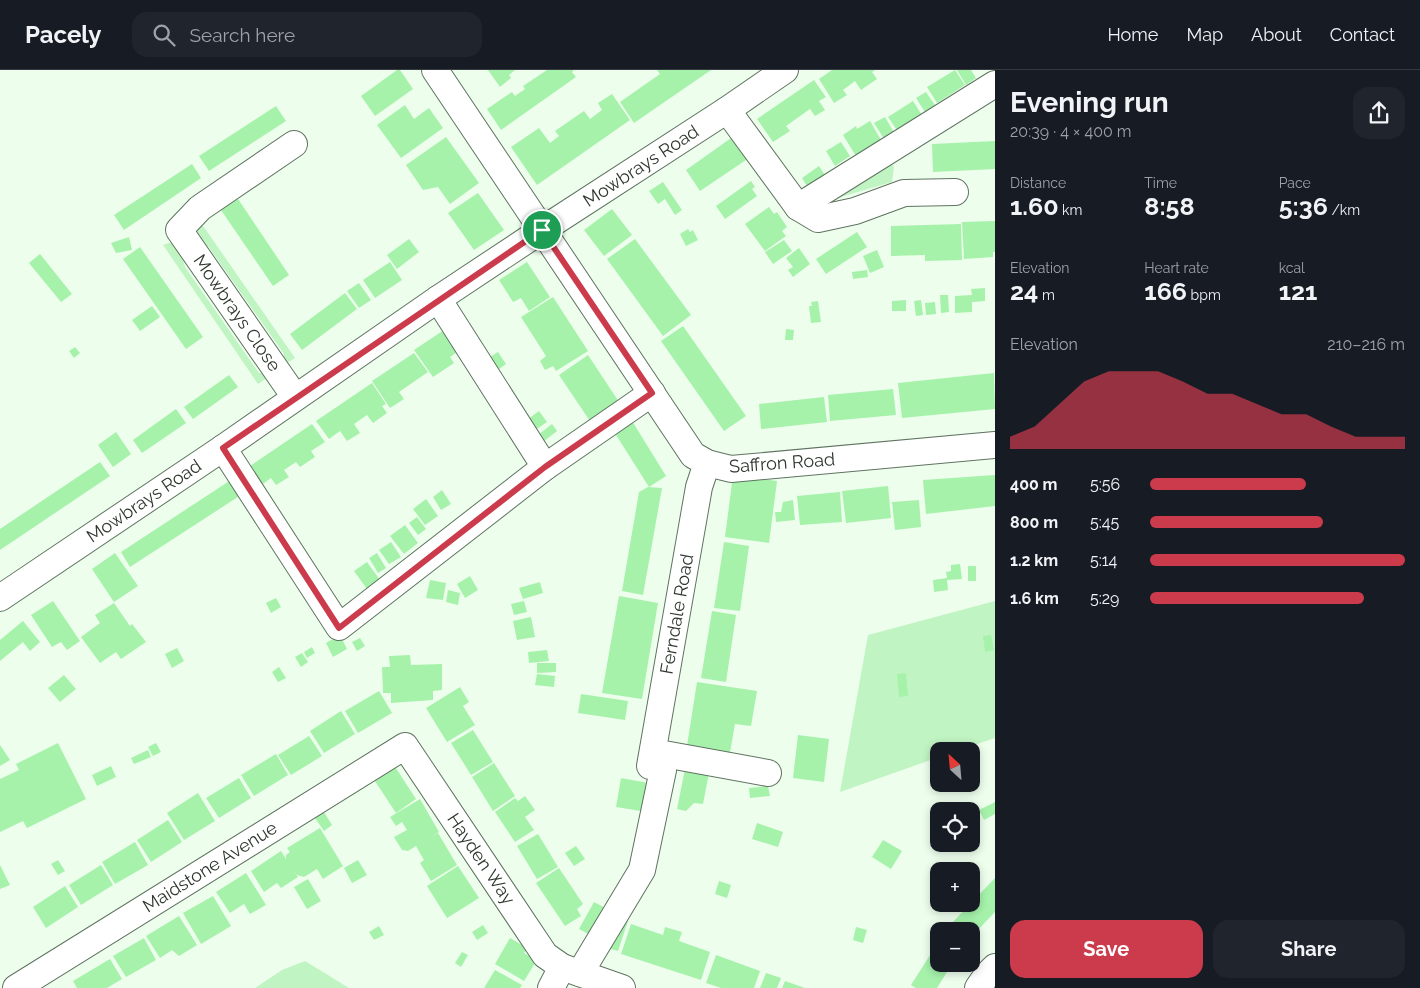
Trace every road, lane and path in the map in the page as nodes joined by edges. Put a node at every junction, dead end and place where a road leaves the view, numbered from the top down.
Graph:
1 (435, 70) edge
2 (785, 70) edge
3 (995, 84) edge
4 (727, 110) junction
5 (294, 144) dead end
6 (955, 192) dead end
7 (798, 207) junction
8 (542, 230) junction
9 (438, 299) junction
10 (652, 393) junction
11 (295, 397) junction
12 (995, 445) edge
13 (223, 448) junction
14 (707, 463) junction
15 (545, 467) junction
16 (0, 598) edge
17 (405, 746) joint
18 (652, 759) junction
19 (768, 773) dead end
20 (995, 967) edge
21 (565, 976) edge
22 (16, 988) edge
23 (622, 988) edge
24 (978, 988) edge

1 - 8 street, Saffron Road
2 - 4 street, Mowbrays Road
3 - 7 street
4 - 7 street
4 - 8 street, Mowbrays Road
5 - 11 street, Mowbrays Close
6 - 7 street
8 - 9 street, Mowbrays Road
8 - 10 street, Saffron Road
9 - 11 street, Mowbrays Road
9 - 15 street
10 - 14 street, Saffron Road
10 - 15 street
11 - 13 street, Mowbrays Road
12 - 14 street, Saffron Road
13 - 15 street
13 - 16 street, Mowbrays Road
14 - 18 street, Ferndale Road
17 - 21 street, Hayden Way
17 - 22 street, Maidstone Avenue
18 - 19 street
18 - 21 street
20 - 24 street
21 - 23 street

